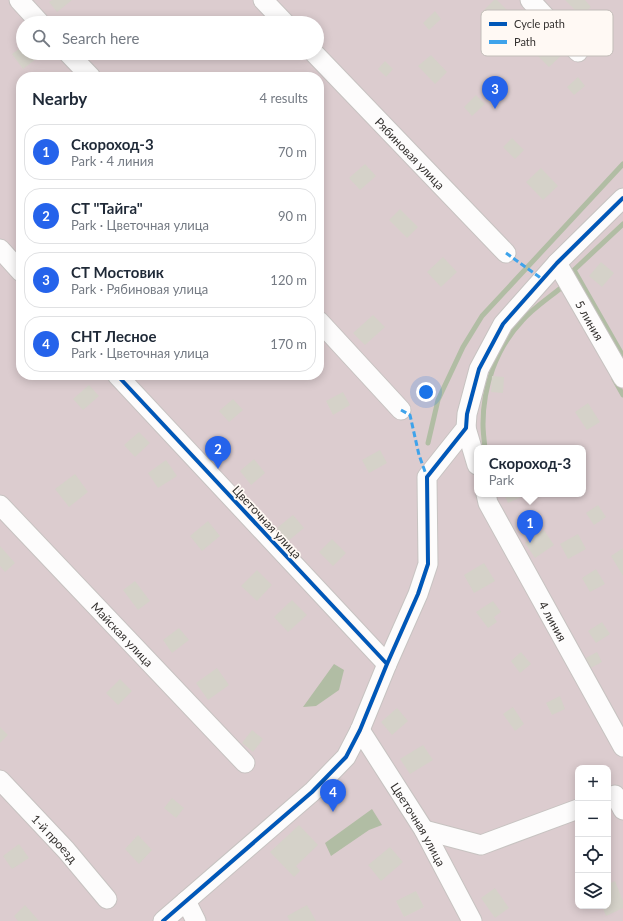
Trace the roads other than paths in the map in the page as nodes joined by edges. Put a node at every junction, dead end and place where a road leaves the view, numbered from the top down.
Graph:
1 (19, 0) edge
2 (263, 0) edge
3 (530, 0) edge
4 (539, 10) edge
5 (34, 16) edge
6 (278, 16) edge
7 (75, 60) edge
8 (321, 60) edge
9 (86, 72) edge
10 (623, 198) edge
11 (0, 249) edge
12 (506, 253) dead end
13 (557, 263) junction
14 (16, 267) edge
15 (324, 326) edge
16 (623, 378) edge
17 (122, 380) edge
18 (401, 410) dead end
19 (466, 428) junction
20 (474, 455) edge
21 (487, 497) edge
22 (0, 505) edge
23 (387, 664) junction
24 (360, 730) junction
25 (623, 747) edge
26 (245, 763) dead end
27 (0, 780) edge
28 (575, 810) edge
29 (424, 830) junction
30 (108, 899) dead end
31 (186, 901) junction
32 (163, 921) edge
33 (196, 921) edge
34 (472, 921) edge

1 - 5 street
2 - 6 street
3 - 4 street
7 - 9 street
8 - 12 street, Рябиновая улица
10 - 13 street
11 - 14 street
13 - 16 street, 5 линия
13 - 19 street
15 - 18 street
17 - 23 street, Цветочная улица
19 - 20 street
19 - 23 street
21 - 25 street, 4 линия
22 - 26 street, Майская улица
23 - 24 street
24 - 29 street, Цветочная улица
24 - 31 street
27 - 30 street, 1-й проезд
28 - 29 street
29 - 34 street, Цветочная улица
31 - 32 street
31 - 33 street

